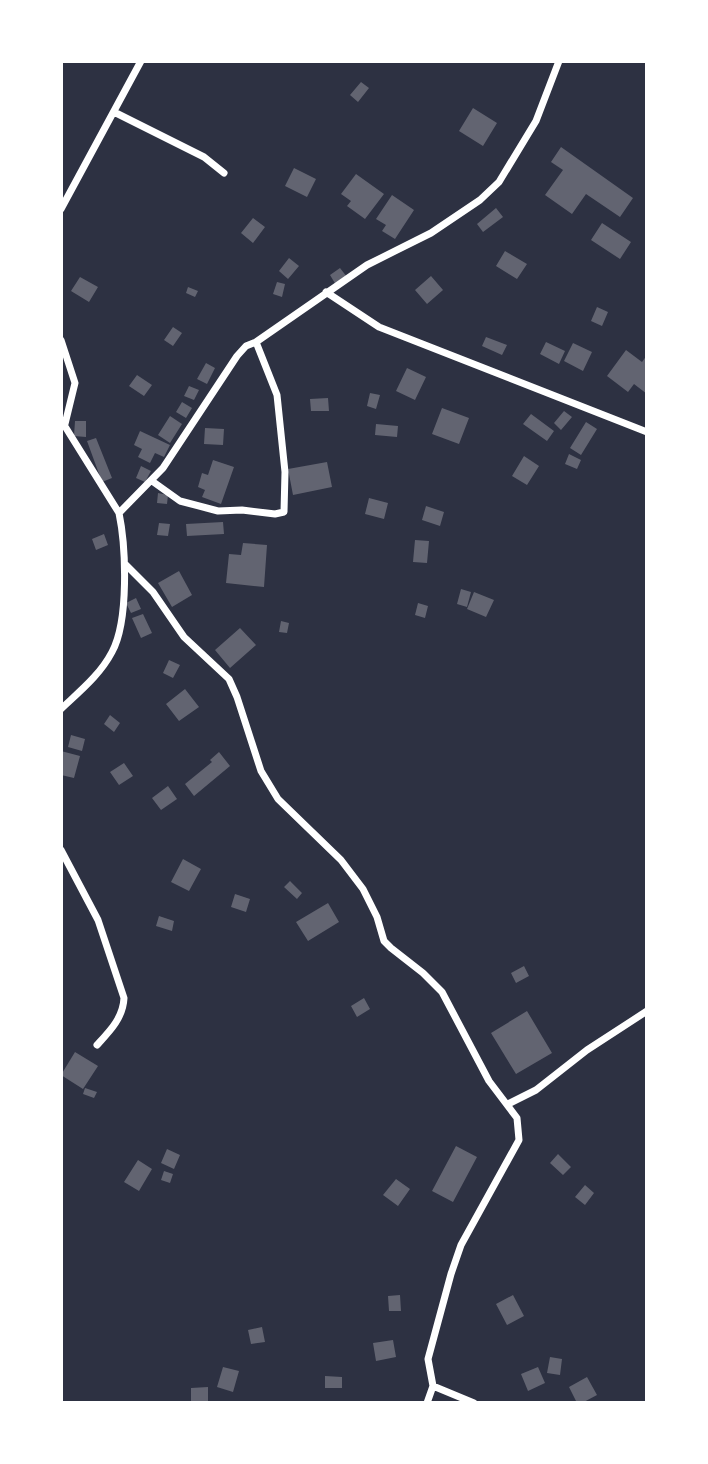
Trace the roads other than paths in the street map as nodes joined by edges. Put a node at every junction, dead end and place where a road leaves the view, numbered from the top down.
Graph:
1 (141, 61) edge
2 (559, 61) edge
3 (114, 112) junction
4 (224, 173) dead end
5 (61, 209) edge
6 (326, 292) junction
7 (61, 340) edge
8 (256, 342) junction
9 (63, 422) edge
10 (647, 432) edge
11 (152, 481) junction
12 (119, 513) junction
13 (125, 564) junction
14 (61, 709) edge
15 (61, 850) edge
16 (647, 1011) edge
17 (97, 1045) dead end
18 (508, 1104) junction
19 (433, 1386) junction
20 (427, 1403) edge
21 (474, 1403) edge

1 - 3 street
2 - 6 street
3 - 4 street
3 - 5 street
6 - 8 street
6 - 10 street
7 - 9 street
8 - 11 street
8 - 11 street
9 - 12 street
11 - 12 street
12 - 13 street
13 - 14 street
13 - 18 street
15 - 17 street
16 - 18 street
18 - 19 street
19 - 20 street
19 - 21 street

